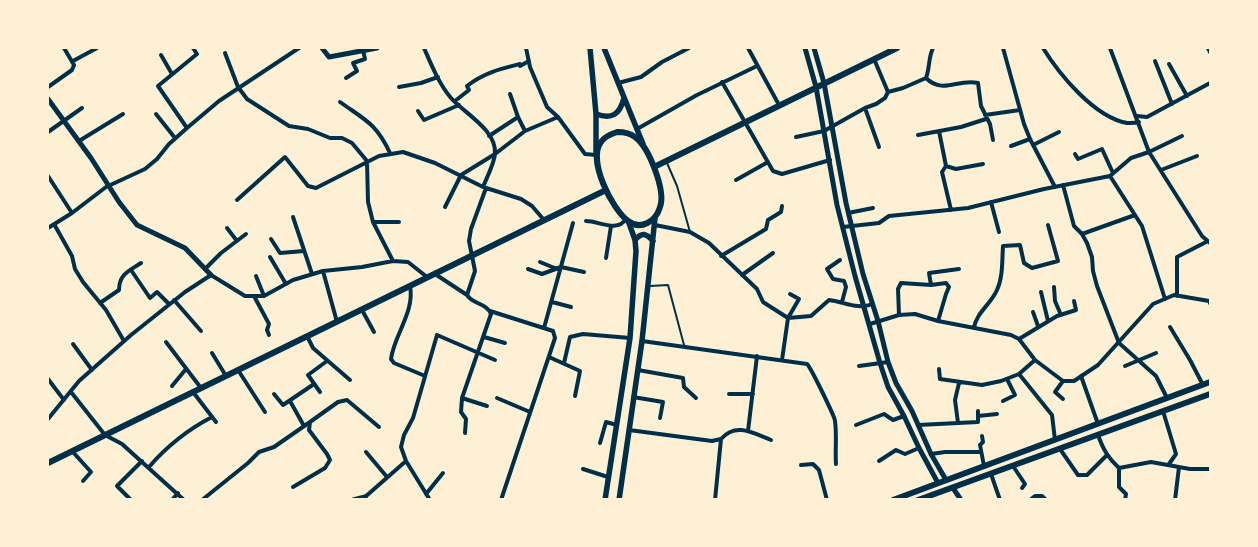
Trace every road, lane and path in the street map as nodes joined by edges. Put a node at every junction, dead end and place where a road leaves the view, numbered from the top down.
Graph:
1 (64, 48) edge
2 (97, 48) edge
3 (193, 48) edge
4 (299, 48) edge
5 (322, 48) edge
6 (375, 48) edge
7 (424, 48) edge
8 (526, 48) edge
9 (590, 48) edge
10 (604, 48) edge
11 (688, 48) edge
12 (748, 48) edge
13 (805, 48) edge
14 (814, 48) edge
15 (897, 48) edge
16 (932, 48) edge
17 (1003, 48) edge
18 (1043, 48) edge
19 (1110, 48) edge
20 (1208, 48) edge
21 (363, 50) junction
22 (1210, 52) edge
23 (225, 53) dead end
24 (160, 55) dead end
25 (874, 59) junction
26 (73, 61) junction
27 (529, 61) junction
28 (1155, 61) dead end
29 (1169, 64) dead end
30 (757, 66) junction
31 (172, 74) junction
32 (438, 77) junction
33 (346, 78) dead end
34 (926, 78) junction
35 (722, 82) junction
36 (824, 82) junction
37 (618, 83) junction
38 (1210, 83) edge
39 (48, 87) edge
40 (238, 87) junction
41 (399, 87) dead end
42 (816, 87) junction
43 (888, 92) junction
44 (510, 94) dead end
45 (1187, 96) junction
46 (624, 98) junction
47 (48, 99) edge
48 (455, 101) junction
49 (340, 102) dead end
50 (1172, 104) junction
51 (459, 105) junction
52 (779, 105) junction
53 (82, 108) dead end
54 (865, 108) junction
55 (1020, 110) junction
56 (418, 111) dead end
57 (123, 114) dead end
58 (156, 114) dead end
59 (596, 114) junction
60 (1137, 116) junction
61 (518, 117) junction
62 (558, 117) junction
63 (985, 117) junction
64 (64, 122) junction
65 (745, 122) junction
66 (1139, 122) junction
67 (832, 126) junction
68 (187, 128) junction
69 (637, 129) junction
70 (525, 131) junction
71 (824, 131) junction
72 (938, 131) junction
73 (48, 132) edge
74 (1059, 132) dead end
75 (918, 134) dead end
76 (489, 136) junction
77 (796, 136) dead end
78 (1182, 136) dead end
79 (175, 138) junction
80 (1030, 139) junction
81 (993, 140) dead end
82 (79, 141) junction
83 (1034, 145) junction
84 (643, 146) junction
85 (1011, 146) dead end
86 (878, 147) dead end
87 (1149, 152) junction
88 (390, 153) junction
89 (495, 154) junction
90 (1075, 154) dead end
91 (596, 155) junction
92 (1197, 156) dead end
93 (666, 160) junction
94 (830, 160) junction
95 (367, 162) junction
96 (768, 162) junction
97 (983, 164) dead end
98 (946, 166) junction
99 (654, 167) junction
100 (1162, 170) junction
101 (1111, 174) junction
102 (461, 175) junction
103 (48, 176) edge
104 (736, 180) dead end
105 (1062, 185) junction
106 (110, 186) junction
107 (485, 187) junction
108 (1055, 187) junction
109 (606, 190) junction
110 (237, 200) dead end
111 (991, 202) junction
112 (782, 206) dead end
113 (444, 207) dead end
114 (873, 208) dead end
115 (951, 210) junction
116 (72, 213) junction
117 (848, 213) junction
118 (1135, 216) junction
119 (293, 217) dead end
120 (544, 220) junction
121 (586, 221) dead end
122 (627, 221) junction
123 (373, 222) junction
124 (399, 222) dead end
125 (573, 222) dead end
126 (655, 222) junction
127 (54, 224) junction
128 (611, 226) junction
129 (852, 226) junction
130 (1048, 226) dead end
131 (843, 227) junction
132 (48, 228) edge
133 (227, 228) dead end
134 (690, 232) junction
135 (999, 232) dead end
136 (246, 234) dead end
137 (1082, 234) junction
138 (271, 239) dead end
139 (237, 240) junction
140 (635, 240) junction
141 (653, 241) junction
142 (1209, 242) edge
143 (304, 251) junction
144 (773, 253) dead end
145 (471, 256) junction
146 (721, 256) junction
147 (270, 257) dead end
148 (606, 258) dead end
149 (840, 260) dead end
150 (393, 261) junction
151 (540, 262) dead end
152 (141, 263) dead end
153 (559, 268) junction
154 (205, 269) junction
155 (959, 269) dead end
156 (131, 270) junction
157 (528, 270) dead end
158 (323, 272) junction
159 (584, 272) dead end
160 (312, 274) junction
161 (435, 274) junction
162 (211, 275) junction
163 (742, 275) junction
164 (256, 276) dead end
165 (428, 277) junction
166 (286, 284) junction
167 (931, 285) junction
168 (410, 286) junction
169 (648, 286) junction
170 (1054, 287) dead end
171 (1040, 292) dead end
172 (790, 294) dead end
173 (466, 295) junction
174 (254, 296) junction
175 (264, 296) junction
176 (1177, 296) junction
177 (1165, 299) junction
178 (174, 300) junction
179 (1074, 301) dead end
180 (552, 302) junction
181 (842, 302) junction
182 (100, 303) junction
183 (1210, 303) edge
184 (169, 304) junction
185 (873, 304) junction
186 (571, 307) dead end
187 (865, 307) junction
188 (362, 309) junction
189 (490, 311) junction
190 (1033, 312) dead end
191 (899, 315) junction
192 (1061, 315) junction
193 (788, 318) junction
194 (878, 321) junction
195 (938, 321) junction
196 (1048, 321) junction
197 (337, 322) junction
198 (870, 324) junction
199 (1038, 326) junction
200 (1170, 327) dead end
201 (544, 328) junction
202 (974, 328) junction
203 (201, 331) dead end
204 (374, 332) dead end
205 (270, 335) dead end
206 (307, 336) junction
207 (484, 337) junction
208 (630, 338) junction
209 (1019, 339) junction
210 (124, 341) junction
211 (642, 341) junction
212 (166, 342) dead end
213 (505, 343) dead end
214 (1119, 343) junction
215 (72, 344) dead end
216 (684, 346) junction
217 (479, 352) junction
218 (1156, 353) dead end
219 (212, 354) dead end
220 (757, 356) junction
221 (549, 357) junction
222 (327, 360) junction
223 (495, 360) dead end
224 (782, 360) junction
225 (1035, 360) junction
226 (1139, 360) junction
227 (888, 362) junction
228 (564, 363) junction
229 (880, 363) junction
230 (858, 366) dead end
231 (1125, 366) dead end
232 (939, 369) dead end
233 (92, 370) junction
234 (186, 370) junction
235 (238, 370) junction
236 (638, 370) junction
237 (1020, 374) junction
238 (226, 376) junction
239 (425, 376) junction
240 (1081, 376) junction
241 (48, 379) edge
242 (1007, 379) junction
243 (350, 380) dead end
244 (1063, 381) junction
245 (1210, 382) edge
246 (959, 383) junction
247 (314, 384) junction
248 (1203, 385) junction
249 (172, 386) dead end
250 (201, 388) junction
251 (71, 392) junction
252 (193, 392) junction
253 (320, 392) dead end
254 (274, 394) dead end
255 (729, 394) dead end
256 (753, 394) junction
257 (1210, 394) edge
258 (575, 396) dead end
259 (633, 397) junction
260 (462, 398) junction
261 (498, 398) dead end
262 (696, 398) dead end
263 (1167, 398) junction
264 (1063, 399) dead end
265 (64, 400) junction
266 (290, 401) junction
267 (1003, 401) dead end
268 (487, 406) dead end
269 (978, 411) dead end
270 (1164, 411) junction
271 (265, 412) dead end
272 (530, 412) junction
273 (997, 414) dead end
274 (212, 416) junction
275 (904, 416) junction
276 (978, 416) junction
277 (660, 418) dead end
278 (48, 419) edge
279 (216, 422) dead end
280 (310, 422) junction
281 (958, 423) junction
282 (1098, 424) junction
283 (617, 425) junction
284 (856, 425) dead end
285 (918, 425) junction
286 (304, 426) junction
287 (379, 427) dead end
288 (629, 430) junction
289 (748, 431) junction
290 (465, 433) dead end
291 (105, 435) junction
292 (1098, 435) junction
293 (982, 436) dead end
294 (721, 439) junction
295 (771, 440) dead end
296 (1056, 440) junction
297 (600, 443) dead end
298 (919, 448) junction
299 (1060, 449) junction
300 (72, 451) junction
301 (366, 452) dead end
302 (981, 452) junction
303 (931, 454) junction
304 (1107, 455) junction
305 (406, 460) junction
306 (879, 461) dead end
307 (142, 462) junction
308 (997, 462) junction
309 (48, 463) edge
310 (836, 464) dead end
311 (1169, 464) junction
312 (801, 465) dead end
313 (984, 466) junction
314 (1013, 466) junction
315 (149, 467) junction
316 (1179, 467) junction
317 (1119, 468) junction
318 (583, 469) dead end
319 (1210, 469) edge
320 (1000, 471) junction
321 (443, 473) dead end
322 (991, 474) junction
323 (387, 477) junction
324 (608, 477) junction
325 (946, 480) junction
326 (84, 481) dead end
327 (938, 483) junction
328 (293, 487) dead end
329 (953, 488) junction
330 (1022, 488) dead end
331 (178, 494) junction
332 (426, 494) junction
333 (364, 498) edge
334 (502, 498) edge
335 (902, 498) edge
336 (131, 500) edge
337 (172, 500) edge
338 (184, 500) edge
339 (202, 500) edge
340 (353, 500) edge
341 (430, 500) edge
342 (508, 500) edge
343 (605, 500) edge
344 (619, 500) edge
345 (715, 500) edge
346 (827, 500) edge
347 (893, 500) edge
348 (918, 500) edge
349 (961, 500) edge
350 (1000, 500) edge
351 (1030, 500) edge
352 (1046, 500) edge
353 (1125, 500) edge
354 (1175, 500) edge

1 - 26 street
2 - 26 street
3 - 31 street
4 - 40 street
5 - 21 street
6 - 21 street
7 - 32 street
8 - 27 street
9 - 59 main road
10 - 37 main road
11 - 37 street
12 - 30 street
13 - 42 street
14 - 36 street
15 - 25 main road
16 - 34 street
17 - 55 street
18 - 66 street
19 - 60 street
20 - 22 street
21 - 33 street
23 - 40 street
24 - 31 street
25 - 36 main road
25 - 43 street
26 - 39 street
27 - 48 street
27 - 62 street
28 - 50 street
29 - 45 street
30 - 35 street
30 - 52 street
31 - 68 street
32 - 41 street
32 - 48 street
34 - 43 street
34 - 63 street
35 - 65 street
35 - 69 street
36 - 42 main road
36 - 67 street
37 - 46 main road
38 - 45 street
40 - 68 street
40 - 95 street
42 - 52 main road
42 - 71 street
43 - 54 street
44 - 61 street
45 - 50 street
46 - 59 main road
46 - 69 main road
47 - 64 street
48 - 51 street
49 - 88 street
50 - 60 street
51 - 56 street
51 - 76 street
52 - 65 main road
53 - 64 street
54 - 67 street
54 - 86 street
55 - 63 street
55 - 80 street
57 - 82 street
58 - 79 street
59 - 91 main road
60 - 66 street
61 - 70 street
61 - 76 street
62 - 70 street
62 - 91 street
63 - 72 street
63 - 81 street
64 - 73 street
64 - 82 street
65 - 93 main road
65 - 96 street
66 - 87 street
67 - 71 street
67 - 117 street
68 - 79 street
69 - 84 main road
70 - 89 street
71 - 77 street
71 - 94 street
72 - 75 street
72 - 98 street
74 - 83 street
76 - 89 street
78 - 87 street
79 - 106 street
80 - 83 street
80 - 85 street
82 - 106 street
83 - 108 street
84 - 91 main road
84 - 99 main road
87 - 100 street
87 - 101 street
88 - 95 street
88 - 102 street
89 - 102 street
89 - 107 street
90 - 101 street
91 - 109 main road
92 - 100 street
93 - 99 main road
93 - 134 lane
94 - 96 street
94 - 131 street
95 - 110 street
95 - 123 street
96 - 104 street
97 - 98 street
98 - 115 street
99 - 126 main road
100 - 142 street
101 - 105 street
101 - 118 street
102 - 107 street
102 - 113 street
103 - 116 street
105 - 108 street
105 - 137 street
106 - 116 street
106 - 154 street
107 - 120 street
107 - 145 street
108 - 111 street
109 - 120 main road
109 - 122 main road
111 - 115 street
111 - 135 street
112 - 146 street
114 - 117 street
115 - 129 street
116 - 127 street
117 - 129 street
118 - 137 street
118 - 177 street
119 - 143 street
120 - 145 main road
121 - 128 street
122 - 126 main road
122 - 128 street
122 - 140 main road
123 - 124 street
123 - 150 street
125 - 153 street
126 - 134 street
126 - 141 main road
127 - 132 street
127 - 182 street
128 - 148 street
129 - 131 street
129 - 185 street
130 - 202 street
131 - 187 street
133 - 139 street
134 - 146 street
136 - 139 street
137 - 214 street
138 - 143 street
139 - 154 street
140 - 141 main road
140 - 208 main road
141 - 169 main road
142 - 176 street
143 - 160 street
144 - 163 street
145 - 161 main road
145 - 173 street
146 - 163 street
147 - 166 street
149 - 181 street
150 - 158 street
150 - 165 street
151 - 153 street
152 - 156 street
153 - 157 street
153 - 159 street
153 - 180 street
154 - 162 street
155 - 167 street
156 - 182 street
156 - 184 street
158 - 160 street
158 - 197 street
160 - 166 street
161 - 165 main road
161 - 173 street
162 - 174 street
162 - 178 street
163 - 193 street
164 - 175 street
165 - 168 main road
166 - 175 street
167 - 191 street
167 - 195 street
168 - 188 main road
168 - 239 street
169 - 211 main road
169 - 216 lane
170 - 192 street
171 - 196 street
172 - 193 street
173 - 189 street
174 - 175 street
174 - 205 street
176 - 177 street
176 - 183 street
177 - 214 street
178 - 184 street
178 - 203 street
179 - 192 street
180 - 186 street
180 - 201 street
181 - 187 street
181 - 193 street
182 - 210 street
184 - 210 street
185 - 187 street
185 - 194 street
187 - 198 street
188 - 197 main road
188 - 204 street
189 - 201 street
189 - 207 street
190 - 199 street
191 - 194 street
191 - 195 street
192 - 196 street
193 - 224 street
194 - 198 street
194 - 227 street
195 - 202 street
196 - 199 street
197 - 206 main road
198 - 229 street
199 - 209 street
200 - 248 street
201 - 221 street
202 - 209 street
206 - 222 street
206 - 235 main road
207 - 213 street
207 - 217 street
208 - 228 street
208 - 283 main road
209 - 225 street
210 - 233 street
211 - 216 street
211 - 236 main road
212 - 234 street
214 - 226 street
214 - 240 street
215 - 233 street
216 - 220 street
217 - 223 street
217 - 239 street
217 - 260 street
218 - 226 street
219 - 238 street
220 - 224 street
220 - 256 street
221 - 228 street
221 - 272 street
222 - 243 street
222 - 247 street
224 - 310 street
225 - 237 street
225 - 244 street
226 - 231 street
226 - 263 street
227 - 229 street
227 - 285 street
228 - 258 street
229 - 230 street
229 - 275 street
232 - 246 street
233 - 251 street
234 - 249 street
234 - 250 street
235 - 238 main road
235 - 271 street
236 - 259 main road
236 - 262 street
237 - 242 street
237 - 296 street
238 - 250 main road
239 - 305 street
240 - 244 street
240 - 282 street
241 - 265 street
242 - 246 street
242 - 267 street
244 - 264 street
245 - 248 main road
246 - 281 street
247 - 253 street
247 - 266 street
248 - 263 main road
250 - 252 main road
251 - 265 street
251 - 291 street
252 - 274 street
252 - 291 main road
254 - 266 street
255 - 256 street
256 - 289 street
257 - 270 main road
259 - 277 street
259 - 288 main road
260 - 268 street
260 - 290 street
261 - 272 street
263 - 282 main road
265 - 278 street
266 - 286 street
269 - 276 street
270 - 292 main road
270 - 311 street
272 - 334 street
273 - 276 street
274 - 279 street
274 - 315 street
275 - 284 street
275 - 298 street
276 - 281 street
280 - 286 street
280 - 287 street
280 - 328 street
281 - 285 street
282 - 296 main road
283 - 297 street
283 - 324 main road
285 - 303 street
286 - 339 street
288 - 294 street
288 - 344 main road
289 - 294 street
289 - 295 street
291 - 300 main road
291 - 307 street
292 - 299 main road
292 - 304 street
293 - 302 street
294 - 345 street
296 - 308 main road
298 - 306 street
298 - 327 street
299 - 304 street
299 - 314 main road
300 - 309 main road
300 - 326 street
301 - 323 street
302 - 303 street
302 - 313 street
303 - 325 street
304 - 317 street
305 - 323 street
305 - 332 street
307 - 315 street
307 - 336 street
308 - 313 main road
308 - 320 main road
311 - 316 street
311 - 317 street
312 - 346 street
313 - 325 main road
314 - 320 main road
314 - 330 street
315 - 331 street
316 - 319 street
316 - 354 street
317 - 353 street
318 - 324 street
320 - 322 main road
321 - 332 street
322 - 329 main road
322 - 350 street
323 - 333 street
324 - 343 main road
325 - 327 main road
327 - 335 main road
329 - 348 main road
329 - 349 street
331 - 337 street
331 - 338 street
332 - 341 street
333 - 340 street
334 - 342 street
335 - 347 main road
351 - 352 street

